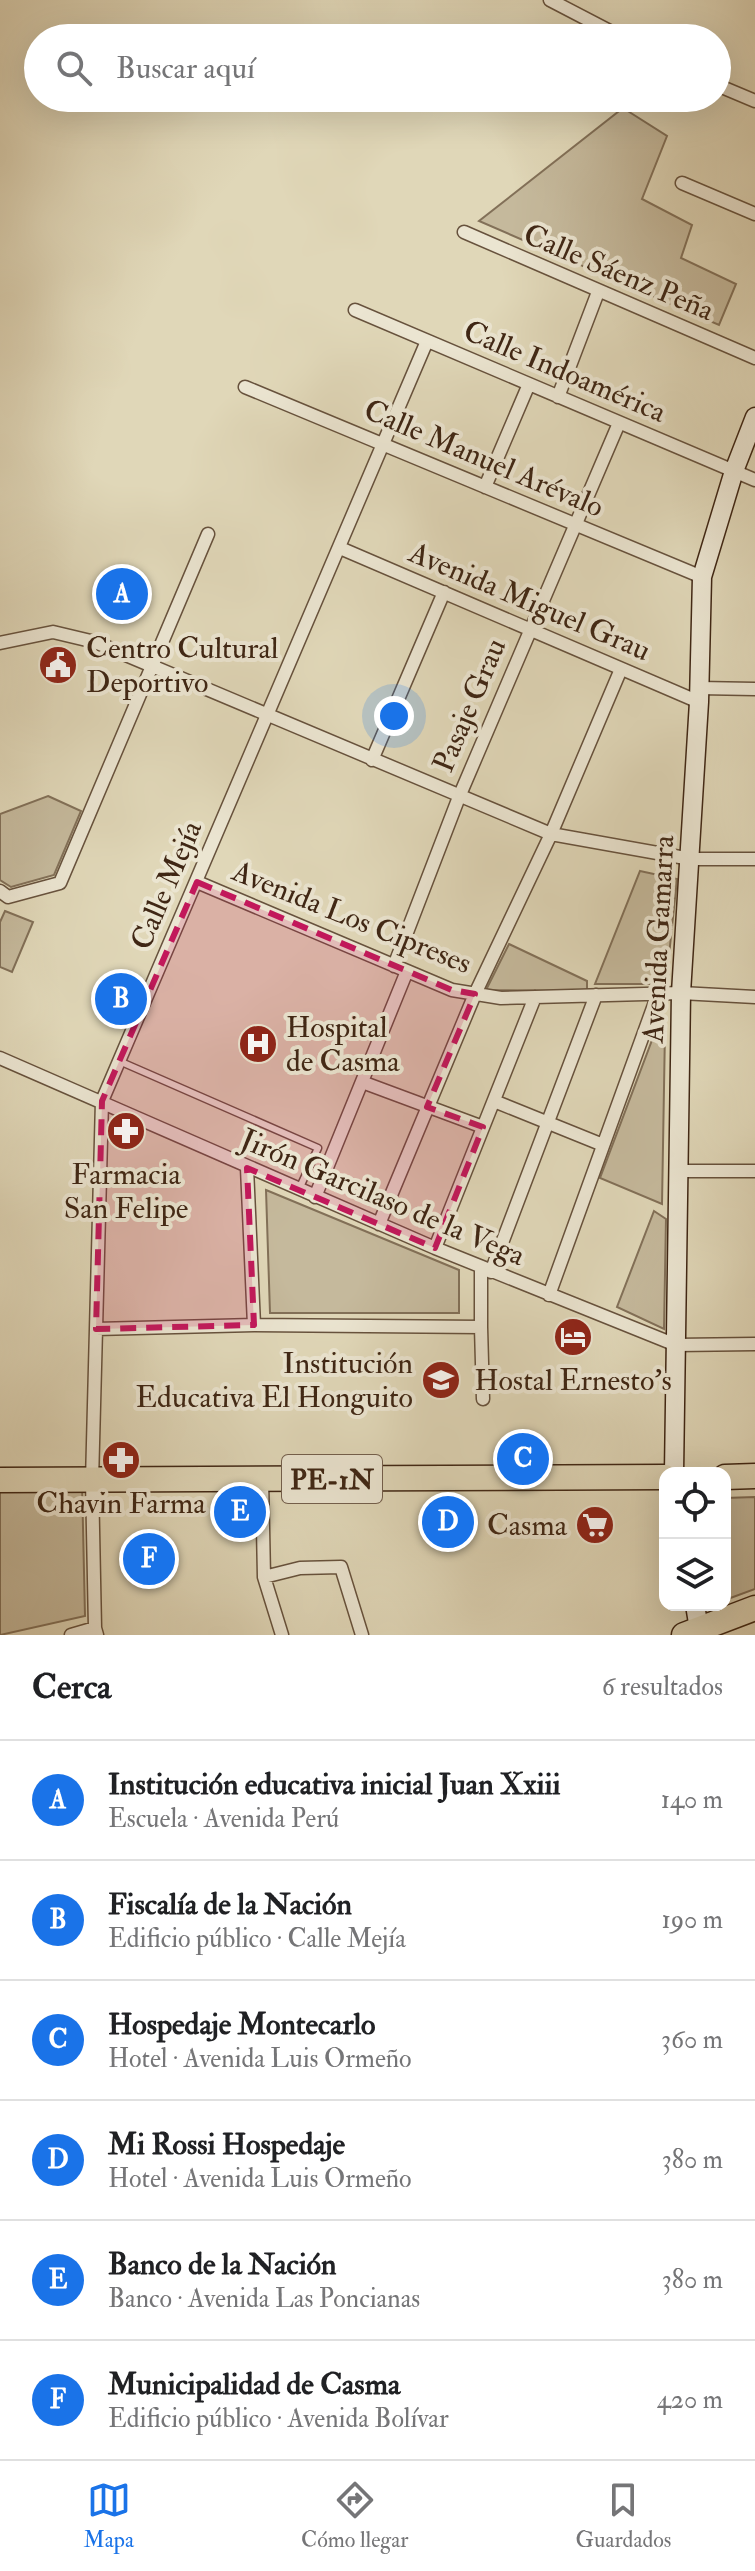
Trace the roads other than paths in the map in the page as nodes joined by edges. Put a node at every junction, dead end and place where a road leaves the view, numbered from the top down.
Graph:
1 (550, 0) edge
2 (596, 24) edge
3 (731, 91) edge
4 (755, 101) edge
5 (682, 183) dead end
6 (755, 214) edge
7 (464, 232) dead end
8 (598, 292) junction
9 (355, 310) dead end
10 (427, 341) junction
11 (755, 358) edge
12 (529, 384) junction
13 (245, 387) dead end
14 (558, 397) junction
15 (755, 417) edge
16 (619, 423) junction
17 (383, 444) junction
18 (734, 471) junction
19 (755, 480) edge
20 (485, 487) junction
21 (577, 525) junction
22 (208, 534) dead end
23 (340, 548) junction
24 (702, 577) junction
25 (444, 592) junction
26 (529, 629) junction
27 (0, 643) edge
28 (152, 666) junction
29 (621, 669) junction
30 (755, 689) edge
31 (699, 695) junction
32 (266, 715) junction
33 (372, 760) junction
34 (459, 797) junction
35 (551, 834) junction
36 (691, 859) junction
37 (755, 859) edge
38 (197, 882) junction
39 (0, 891) edge
40 (394, 966) junction
41 (407, 971) junction
42 (681, 993) junction
43 (475, 994) junction
44 (658, 994) junction
45 (596, 995) junction
46 (535, 997) junction
47 (755, 997) edge
48 (0, 1058) edge
49 (119, 1061) junction
50 (362, 1082) junction
51 (102, 1101) junction
52 (494, 1101) junction
53 (427, 1107) junction
54 (548, 1123) junction
55 (483, 1127) junction
56 (603, 1145) junction
57 (247, 1168) junction
58 (678, 1171) junction
59 (755, 1171) edge
60 (299, 1190) junction
61 (315, 1197) junction
62 (379, 1224) junction
63 (435, 1248) junction
64 (486, 1270) junction
65 (549, 1295) junction
66 (254, 1325) junction
67 (481, 1327) junction
68 (96, 1329) junction
69 (755, 1344) edge
70 (676, 1345) junction
71 (483, 1399) dead end
72 (674, 1467) edge
73 (755, 1476) edge
74 (659, 1477) edge
75 (731, 1477) edge
76 (262, 1479) junction
77 (0, 1480) edge
78 (92, 1481) junction
79 (264, 1577) junction
80 (755, 1608) edge
81 (695, 1611) edge
82 (96, 1631) edge
83 (695, 1633) edge
84 (71, 1635) edge
85 (282, 1635) edge
86 (362, 1635) edge

1 - 2 street
3 - 4 street
5 - 6 street
7 - 8 street, Calle Sáenz Peña
8 - 11 street, Calle Sáenz Peña
8 - 14 street
9 - 10 street, Calle Indoamérica
10 - 12 street, Calle Indoamérica
10 - 17 street, Calle Mejía
12 - 14 street, Calle Indoamérica
12 - 20 street
13 - 17 street, Calle Manuel Arévalo
14 - 16 street, Calle Indoamérica
15 - 18 street, Avenida Gamarra
16 - 18 street, Calle Indoamérica
16 - 21 street, Pasaje Grau
17 - 20 street, Calle Manuel Arévalo
17 - 23 street, Calle Mejía
18 - 19 street, Calle Indoamérica
18 - 24 street, Avenida Gamarra
20 - 21 street, Calle Manuel Arévalo
21 - 24 street, Calle Manuel Arévalo
21 - 26 street, Pasaje Grau
22 - 28 street
23 - 25 street, Avenida Miguel Grau
23 - 32 street, Calle Mejía
24 - 31 street, Avenida Gamarra
25 - 26 street, Avenida Miguel Grau
25 - 33 street
26 - 29 street, Avenida Miguel Grau
26 - 34 street, Pasaje Grau
27 - 28 street
28 - 32 street
28 - 39 street
29 - 31 street, Avenida Miguel Grau
29 - 35 street
30 - 31 street, Avenida Miguel Grau
31 - 36 street, Avenida Gamarra
32 - 33 street
32 - 38 street, Calle Mejía
33 - 34 street
34 - 35 street
34 - 40 street, Pasaje Grau
35 - 36 street
35 - 43 street
36 - 37 street
36 - 42 street, Avenida Gamarra
38 - 40 street, Avenida Los Cipreses
38 - 49 street, Calle Mejía
40 - 41 street, Avenida Los Cipreses
41 - 43 street, Avenida Los Cipreses
41 - 50 street
42 - 44 street, Avenida Los Cipreses
42 - 47 street, Avenida Los Cipreses
42 - 58 street, Avenida Gamarra
43 - 46 street, Avenida Los Cipreses
43 - 53 street
44 - 45 street, Avenida Los Cipreses
44 - 56 street
45 - 46 street, Avenida Los Cipreses
45 - 54 street
46 - 52 street
48 - 51 street, Jirón Garcilaso de la Vega
49 - 51 street, Calle Mejía
49 - 60 lane
50 - 53 street
50 - 61 street
51 - 57 street, Jirón Garcilaso de la Vega
51 - 68 street, Calle Mejía
52 - 54 street
52 - 55 street
53 - 55 street
53 - 62 street
54 - 56 street
54 - 64 street
55 - 63 street
56 - 65 street
57 - 60 street, Jirón Garcilaso de la Vega
57 - 66 street
58 - 59 street
58 - 70 street, Avenida Gamarra
60 - 61 street, Jirón Garcilaso de la Vega
61 - 62 street, Jirón Garcilaso de la Vega
62 - 63 street, Jirón Garcilaso de la Vega
63 - 64 street, Jirón Garcilaso de la Vega
64 - 65 street, Jirón Garcilaso de la Vega
64 - 67 street
65 - 70 street, Jirón Garcilaso de la Vega
66 - 67 street
66 - 68 street
67 - 71 street
68 - 78 street, Calle Mejía
69 - 70 street, Jirón Garcilaso de la Vega
70 - 72 street, Avenida Gamarra
73 - 75 highway
74 - 76 highway, PE-1N
76 - 78 highway, PE-1N
76 - 79 street
77 - 78 highway, PE-1N
78 - 82 street, Calle Mejía
79 - 85 street
79 - 86 street
80 - 83 highway
81 - 83 street
82 - 84 street

